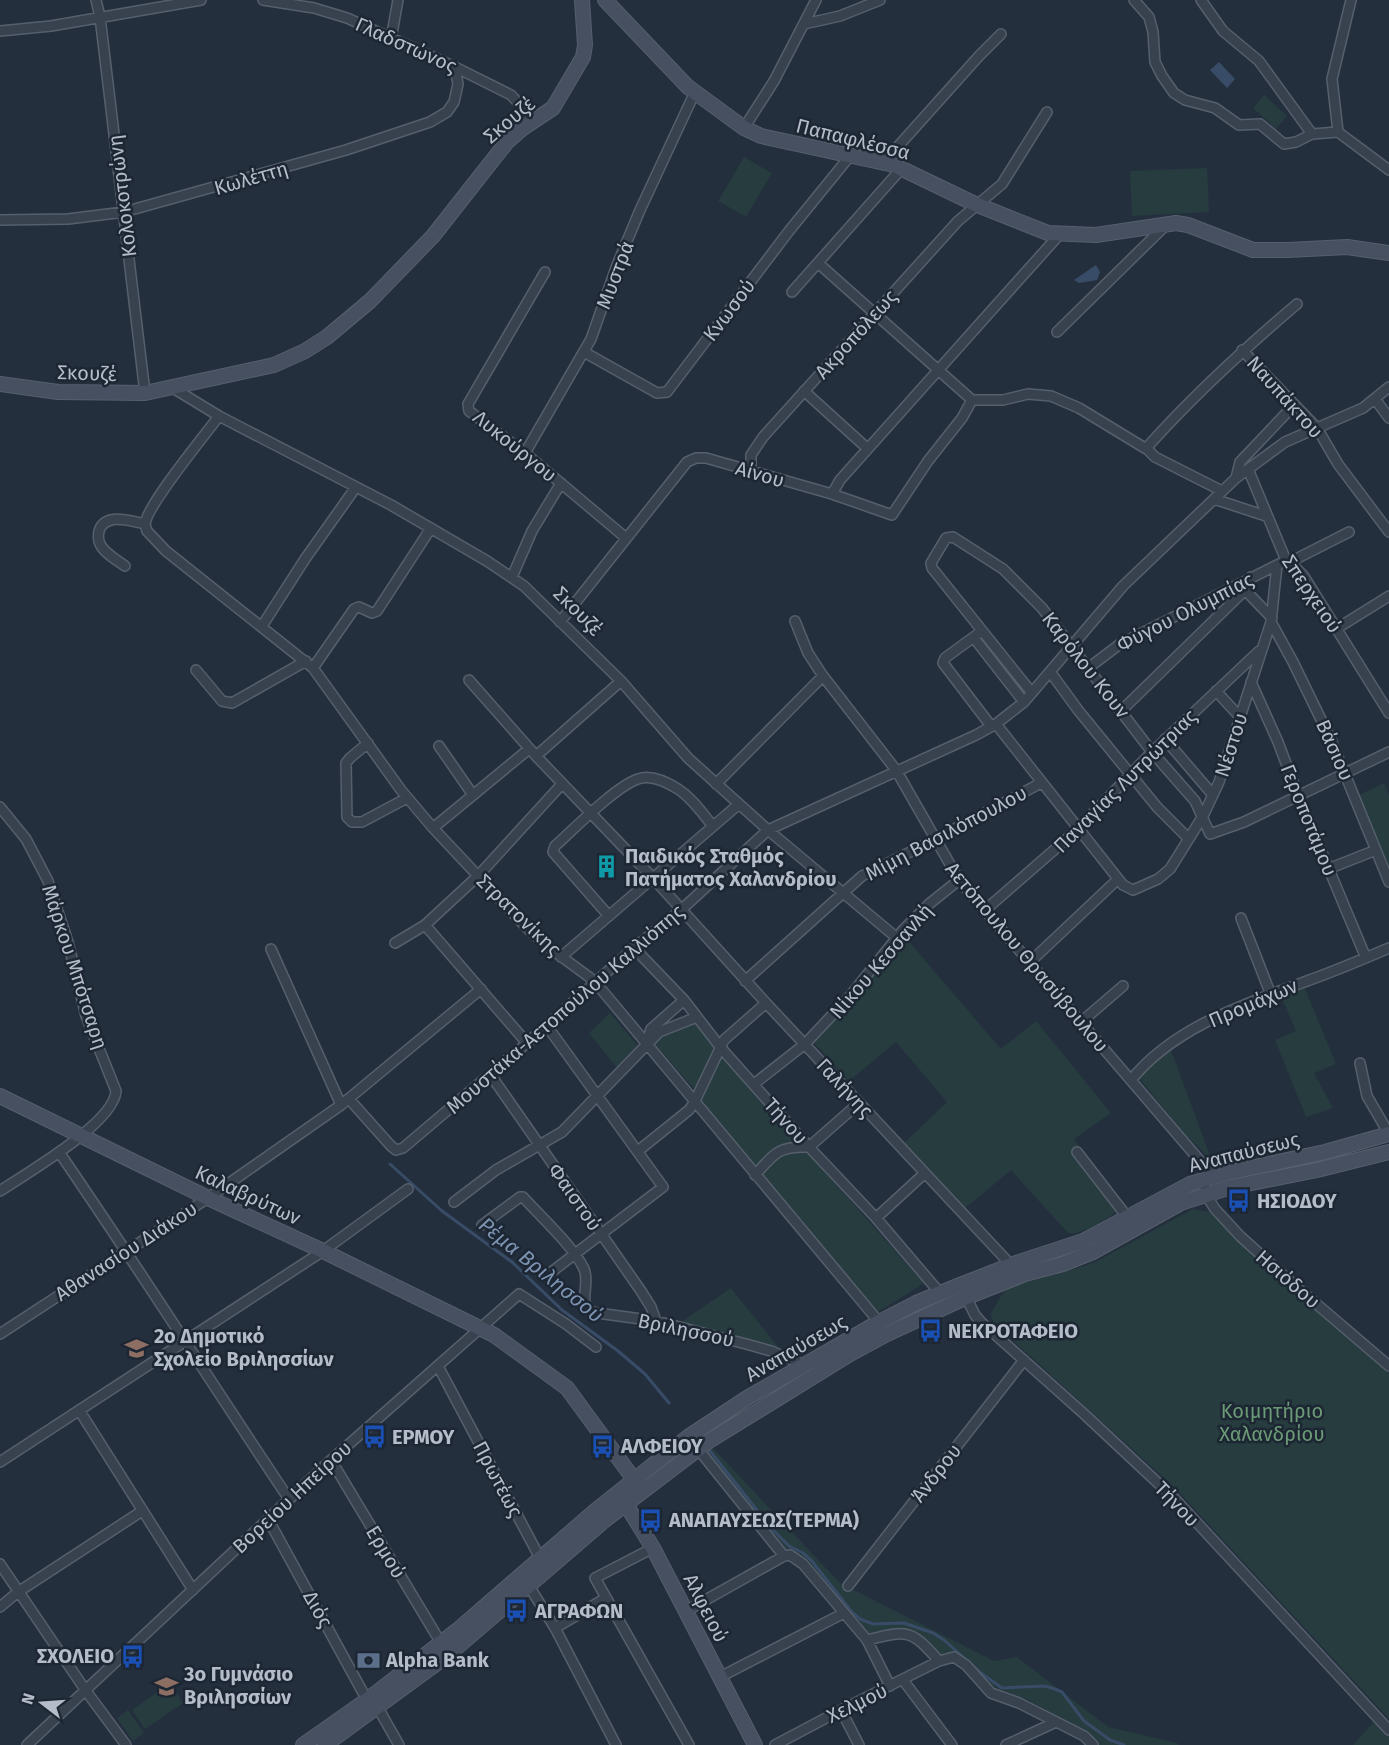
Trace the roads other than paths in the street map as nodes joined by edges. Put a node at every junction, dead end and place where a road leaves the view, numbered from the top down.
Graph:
1 (96, 0) edge
2 (201, 0) edge
3 (263, 0) edge
4 (398, 0) edge
5 (582, 0) edge
6 (604, 0) edge
7 (816, 0) edge
8 (880, 0) edge
9 (1134, 0) edge
10 (1201, 0) edge
11 (1351, 0) edge
12 (280, 1) edge
13 (100, 17) junction
14 (804, 24) junction
15 (0, 31) edge
16 (1001, 34) dead end
17 (391, 39) junction
18 (454, 67) junction
19 (695, 92) junction
20 (1047, 112) dead end
21 (530, 123) junction
22 (744, 128) junction
23 (1338, 132) junction
24 (1312, 134) junction
25 (850, 156) junction
26 (884, 162) junction
27 (902, 168) junction
28 (1389, 170) edge
29 (975, 204) junction
30 (124, 212) junction
31 (0, 220) edge
32 (1167, 224) junction
33 (1059, 235) junction
34 (1389, 253) edge
35 (818, 262) junction
36 (545, 272) dead end
37 (792, 292) dead end
38 (1297, 304) dead end
39 (875, 314) junction
40 (1058, 332) dead end
41 (1242, 350) junction
42 (584, 352) junction
43 (937, 370) junction
44 (0, 384) edge
45 (1389, 387) edge
46 (173, 388) junction
47 (804, 392) junction
48 (145, 393) junction
49 (1375, 399) junction
50 (972, 400) junction
51 (1294, 405) junction
52 (219, 416) junction
53 (1389, 418) edge
54 (1317, 428) junction
55 (868, 449) junction
56 (1148, 450) junction
57 (525, 453) junction
58 (1248, 469) junction
59 (751, 471) junction
60 (1236, 478) junction
61 (561, 483) junction
62 (356, 487) junction
63 (1222, 491) junction
64 (832, 495) junction
65 (1214, 499) junction
66 (1266, 516) junction
67 (145, 524) junction
68 (431, 528) junction
69 (1349, 532) dead end
70 (1389, 532) edge
71 (626, 538) junction
72 (1287, 561) junction
73 (1277, 565) junction
74 (125, 566) dead end
75 (512, 577) junction
76 (1251, 577) junction
77 (1245, 590) junction
78 (1389, 596) edge
79 (1271, 620) junction
80 (795, 621) dead end
81 (560, 622) junction
82 (262, 626) junction
83 (1336, 630) junction
84 (982, 631) junction
85 (974, 638) junction
86 (1073, 647) junction
87 (1262, 648) junction
88 (310, 664) junction
89 (1087, 669) junction
90 (196, 670) dead end
91 (1051, 673) junction
92 (823, 676) junction
93 (469, 680) dead end
94 (621, 681) junction
95 (1251, 682) junction
96 (1216, 691) junction
97 (1032, 693) junction
98 (1024, 702) junction
99 (1121, 711) junction
100 (1389, 713) edge
101 (1240, 717) junction
102 (994, 725) junction
103 (1166, 739) junction
104 (368, 742) junction
105 (439, 746) dead end
106 (529, 749) junction
107 (1152, 752) junction
108 (1389, 752) edge
109 (536, 756) junction
110 (896, 770) junction
111 (1346, 772) junction
112 (1130, 774) junction
113 (1041, 783) junction
114 (562, 784) junction
115 (716, 784) junction
116 (473, 795) junction
117 (1213, 795) junction
118 (1298, 795) junction
119 (407, 798) junction
120 (739, 804) junction
121 (0, 807) edge
122 (592, 814) junction
123 (1203, 816) junction
124 (713, 826) junction
125 (433, 828) junction
126 (768, 830) junction
127 (1077, 830) junction
128 (1188, 838) junction
129 (934, 840) junction
130 (1376, 850) junction
131 (1328, 869) junction
132 (478, 876) junction
133 (652, 878) junction
134 (958, 880) junction
135 (1117, 880) junction
136 (1389, 882) edge
137 (843, 893) junction
138 (681, 910) junction
139 (984, 911) junction
140 (609, 916) junction
141 (1241, 918) dead end
142 (425, 925) junction
143 (897, 938) junction
144 (395, 943) dead end
145 (634, 948) junction
146 (1389, 948) edge
147 (271, 949) dead end
148 (561, 957) junction
149 (1366, 958) junction
150 (1029, 963) junction
151 (746, 981) junction
152 (595, 982) junction
153 (1123, 986) dead end
154 (481, 989) junction
155 (1271, 994) junction
156 (684, 1000) junction
157 (766, 1004) junction
158 (698, 1017) junction
159 (1081, 1022) junction
160 (547, 1026) junction
161 (527, 1042) junction
162 (805, 1044) junction
163 (646, 1046) junction
164 (721, 1048) junction
165 (1360, 1063) dead end
166 (490, 1074) junction
167 (1131, 1080) junction
168 (754, 1084) junction
169 (0, 1096) edge
170 (597, 1096) junction
171 (345, 1102) junction
172 (694, 1103) junction
173 (859, 1103) junction
174 (1389, 1134) edge
175 (82, 1136) junction
176 (1373, 1139) junction
177 (540, 1146) junction
178 (809, 1147) junction
179 (638, 1151) junction
180 (59, 1152) junction
181 (1077, 1152) dead end
182 (1384, 1153) edge
183 (1389, 1166) edge
184 (925, 1173) junction
185 (755, 1175) junction
186 (1208, 1178) junction
187 (408, 1189) dead end
188 (0, 1191) edge
189 (1212, 1192) junction
190 (208, 1198) junction
191 (454, 1202) dead end
192 (876, 1218) junction
193 (1128, 1218) junction
194 (482, 1225) dead end
195 (601, 1234) junction
196 (126, 1250) junction
197 (323, 1251) junction
198 (574, 1254) junction
199 (1011, 1265) junction
200 (550, 1273) dead end
201 (963, 1291) junction
202 (940, 1293) junction
203 (656, 1321) junction
204 (879, 1322) junction
205 (481, 1327) junction
206 (0, 1334) edge
207 (185, 1342) junction
208 (596, 1347) dead end
209 (850, 1354) junction
210 (1024, 1360) junction
211 (804, 1365) junction
212 (438, 1366) junction
213 (1389, 1366) edge
214 (850, 1370) dead end
215 (79, 1410) junction
216 (698, 1449) junction
217 (331, 1461) junction
218 (0, 1462) edge
219 (626, 1485) junction
220 (635, 1497) junction
221 (290, 1499) junction
222 (142, 1511) junction
223 (268, 1519) junction
224 (653, 1548) junction
225 (784, 1556) junction
226 (541, 1560) junction
227 (0, 1564) edge
228 (530, 1586) junction
229 (848, 1586) dead end
230 (193, 1590) junction
231 (18, 1592) junction
232 (606, 1598) junction
233 (0, 1607) edge
234 (686, 1611) junction
235 (844, 1613) junction
236 (555, 1628) junction
237 (867, 1640) junction
238 (441, 1644) junction
239 (939, 1661) junction
240 (720, 1677) junction
241 (903, 1680) junction
242 (890, 1686) junction
243 (86, 1691) junction
244 (373, 1704) junction
245 (841, 1710) junction
246 (1056, 1722) junction
247 (1389, 1730) edge
248 (27, 1745) edge
249 (126, 1745) edge
250 (303, 1745) edge
251 (325, 1745) edge
252 (399, 1745) edge
253 (616, 1745) edge
254 (688, 1745) edge
255 (755, 1745) edge
256 (775, 1745) edge
257 (859, 1745) edge
258 (952, 1745) edge
259 (1006, 1745) edge
260 (1093, 1745) edge

1 - 13 street, Κολοκοτρώνη
2 - 13 street
3 - 12 street, Γλαδστώνος
4 - 17 street
5 - 21 street, Σκουζέ
6 - 19 street, Παπαφλέσσα
7 - 14 street
8 - 14 street
9 - 24 street
10 - 24 street
11 - 23 street
12 - 17 street, Γλαδστώνος
13 - 15 street
13 - 30 street, Κολοκοτρώνη
14 - 22 street
16 - 26 street
17 - 18 street, Γλαδστώνος
18 - 21 street, Γλαδστώνος
18 - 30 street, Κωλέττη
19 - 22 street, Παπαφλέσσα
19 - 42 street, Μυστρά
20 - 29 street, Ακροπόλεως
21 - 46 street, Σκουζέ
22 - 25 street, Παπαφλέσσα
23 - 24 street
23 - 28 street
25 - 26 street, Παπαφλέσσα
25 - 42 street, Κνωσού
26 - 27 street, Παπαφλέσσα
27 - 29 street, Παπαφλέσσα
27 - 35 street
29 - 33 street, Παπαφλέσσα
29 - 39 street, Ακροπόλεως
30 - 31 street, Κωλέττη
30 - 48 street, Κολοκοτρώνη
32 - 33 street, Παπαφλέσσα
32 - 34 street, Παπαφλέσσα
32 - 40 street
33 - 43 street
35 - 37 street
35 - 39 street
36 - 57 street, Λυκούργου
38 - 41 street
39 - 43 street
39 - 47 street, Ακροπόλεως
41 - 51 street, Ναυπάκτου
41 - 56 street
42 - 57 street, Μυστρά
43 - 50 street
43 - 55 street
44 - 48 street, Σκουζέ
45 - 49 street, Μουστάκα-Αετοπούλου Καλλιόπης
46 - 48 street, Σκουζέ
46 - 52 street, Σκουζέ
47 - 55 street
47 - 59 street, Ακροπόλεως
49 - 53 street
49 - 54 street, Μουστάκα-Αετοπούλου Καλλιόπης
50 - 56 street
50 - 64 street, Αίνου
51 - 54 street, Ναυπάκτου
51 - 60 street
52 - 62 street, Σκουζέ
52 - 67 street
54 - 58 street, Μουστάκα-Αετοπούλου Καλλιόπης
54 - 70 street, Ναυπάκτου
55 - 64 street
56 - 63 street
57 - 61 street, Λυκούργου
58 - 60 street, Μουστάκα-Αετοπούλου Καλλιόπης
58 - 66 street, Σπερχειού
59 - 64 street, Αίνου
59 - 71 street, Αίνου
60 - 63 street, Μουστάκα-Αετοπούλου Καλλιόπης
61 - 71 street, Λυκούργου
61 - 75 street
62 - 68 street, Σκουζέ
62 - 82 street
63 - 65 street, Μουστάκα-Αετοπούλου Καλλιόπης
65 - 66 street
65 - 86 street, Μουστάκα-Αετοπούλου Καλλιόπης
66 - 72 street, Σπερχειού
67 - 74 street
67 - 82 street, Στρατονίκης
68 - 75 street, Σκουζέ
68 - 88 street
69 - 72 street, Φύγου Ολυμπίας
71 - 81 street, Αίνου
72 - 73 street, Φύγου Ολυμπίας
72 - 83 street, Σπερχειού
73 - 76 street, Φύγου Ολυμπίας
73 - 79 street, Νέστου
75 - 81 street, Σκουζέ
76 - 77 street
76 - 89 street, Φύγου Ολυμπίας
77 - 79 street, Βάσιου
77 - 99 street
78 - 83 street
79 - 87 street, Νέστου
79 - 111 street, Βάσιου
80 - 92 street, Αετόπουλου Θρασύβουλου
81 - 94 street, Σκουζέ
82 - 88 street, Στρατονίκης
83 - 100 street, Σπερχειού
84 - 85 street
84 - 86 street, Καρόλου Κουν
84 - 97 street
85 - 98 street
85 - 102 street
86 - 89 street, Καρόλου Κουν
86 - 91 street, Μουστάκα-Αετοπούλου Καλλιόπης
87 - 95 street, Νέστου
87 - 96 street, Παναγίας Λυτρώτριας
88 - 90 street
88 - 104 street, Στρατονίκης
89 - 99 street, Καρόλου Κουν
91 - 97 street, Μουστάκα-Αετοπούλου Καλλιόπης
91 - 112 street
92 - 110 street, Αετόπουλου Θρασύβουλου
92 - 115 street
93 - 106 street
94 - 109 street
94 - 115 street, Σκουζέ
95 - 101 street, Νέστου
95 - 118 street, Γεροποτάμου
96 - 101 street
96 - 103 street, Παναγίας Λυτρώτριας
97 - 98 street, Μουστάκα-Αετοπούλου Καλλιόπης
98 - 102 street, Μουστάκα-Αετοπούλου Καλλιόπης
99 - 107 street, Καρόλου Κουν
101 - 117 street, Νέστου
102 - 110 street, Μουστάκα-Αετοπούλου Καλλιόπης
102 - 113 street
103 - 107 street, Παναγίας Λυτρώτριας
103 - 117 street
104 - 119 street, Στρατονίκης
104 - 119 street
105 - 116 street
106 - 109 street, Γαλήνης
106 - 116 street
107 - 112 street, Παναγίας Λυτρώτριας
107 - 123 street, Καρόλου Κουν
108 - 111 street
109 - 114 street, Γαλήνης
110 - 126 street, Μουστάκα-Αετοπούλου Καλλιόπης
110 - 129 street, Αετόπουλου Θρασύβουλου
111 - 118 street
111 - 130 street, Βάσιου
112 - 127 street, Παναγίας Λυτρώτριας
112 - 128 street
113 - 127 street
113 - 129 street, Μίμη Βασιλόπουλου
114 - 122 street, Γαλήνης
114 - 132 street
115 - 120 street, Σκουζέ
116 - 125 street
117 - 123 street, Νέστου
118 - 123 street, Καρόλου Κουν
118 - 131 street, Γεροποτάμου
119 - 125 street, Στρατονίκης
120 - 124 street
120 - 126 street, Σκουζέ
121 - 175 street, Μάρκου Μπότσαρη
122 - 124 street
122 - 133 street, Γαλήνης
122 - 140 street
123 - 128 street, Νέστου
124 - 133 street
125 - 132 street, Στρατονίκης
126 - 137 street, Σκουζέ
126 - 138 street, Μουστάκα-Αετοπούλου Καλλιόπης
127 - 135 street
127 - 139 street, Παναγίας Λυτρώτριας
128 - 135 street, Νέστου
129 - 134 street, Αετόπουλου Θρασύβουλου
129 - 137 street, Μίμη Βασιλόπουλου
130 - 131 street
130 - 136 street, Βάσιου
131 - 149 street, Γεροποτάμου
132 - 142 street
132 - 148 street, Στρατονίκης
133 - 138 street, Γαλήνης
133 - 140 street
134 - 139 street, Αετόπουλου Θρασύβουλου
134 - 143 street, Νίκου Κεσσανλή
135 - 150 street
137 - 143 street, Σκουζέ
137 - 151 street, Μίμη Βασιλόπουλου
138 - 145 street, Μουστάκα-Αετοπούλου Καλλιόπης
138 - 151 street, Γαλήνης
139 - 150 street, Αετόπουλου Θρασύβουλου
140 - 148 street
141 - 155 street
142 - 144 street
142 - 154 street
143 - 162 street, Νίκου Κεσσανλή
145 - 152 street, Μουστάκα-Αετοπούλου Καλλιόπης
145 - 156 street, Τήνου
146 - 149 street, Προμάχων
147 - 171 street
148 - 152 street, Στρατονίκης
149 - 155 street, Προμάχων
150 - 159 street, Αετόπουλου Θρασύβουλου
151 - 157 street, Γαλήνης
152 - 160 street, Μουστάκα-Αετοπούλου Καλλιόπης
152 - 163 street, Στρατονίκης
153 - 159 street
154 - 161 street
154 - 171 street, Αθανασίου Διάκου
155 - 167 street, Προμάχων
156 - 158 street, Τήνου
156 - 163 street
157 - 162 street, Γαλήνης
157 - 164 street
158 - 163 street
158 - 164 street, Τήνου
159 - 167 street, Αετόπουλου Θρασύβουλου
160 - 161 street, Μουστάκα-Αετοπούλου Καλλιόπης
160 - 170 street
161 - 166 street, Μουστάκα-Αετοπούλου Καλλιόπης
162 - 168 street, Νίκου Κεσσανλή
162 - 173 street, Γαλήνης
163 - 170 street
163 - 172 street, Στρατονίκης
164 - 168 street, Τήνου
164 - 172 street
165 - 174 street
166 - 171 street, Μουστάκα-Αετοπούλου Καλλιόπης
166 - 177 street, Φαιστού
167 - 186 street, Αετόπουλου Θρασύβουλου
168 - 178 street, Τήνου
169 - 175 street, Καλαβρύτων
170 - 177 street
170 - 179 street
171 - 190 street, Αθανασίου Διάκου
172 - 179 street
172 - 185 street, Στρατονίκης
173 - 178 street
173 - 184 street, Γαλήνης
174 - 176 street, Αναπαύσεως
175 - 180 street, Μάρκου Μπότσαρη
175 - 190 street, Καλαβρύτων
176 - 182 street
176 - 186 street, Αναπαύσεως
177 - 191 street
177 - 195 street, Φαιστού
178 - 185 street
178 - 192 street, Τήνου
179 - 195 street
180 - 188 street, Μάρκου Μπότσαρη
180 - 196 street
181 - 193 street
182 - 183 street
182 - 189 street, Αναπαύσεως
184 - 192 street
184 - 199 street, Γαλήνης
185 - 204 street, Στρατονίκης
186 - 189 street, Ησιόδου
186 - 193 street, Αναπαύσεως
187 - 197 street
189 - 201 street, Αναπαύσεως
189 - 213 street, Ησιόδου
190 - 196 street, Αθανασίου Διάκου
190 - 197 street, Καλαβρύτων
192 - 202 street, Τήνου
193 - 199 street, Αναπαύσεως
194 - 198 street
195 - 198 street
195 - 203 street, Φαιστού
196 - 206 street, Αθανασίου Διάκου
196 - 207 street
197 - 205 street, Καλαβρύτων
197 - 207 street
198 - 200 street
198 - 203 street, Βριλησσού
199 - 201 street, Αναπαύσεως
201 - 202 street, Αναπαύσεως
201 - 209 street, Αναπαύσεως
201 - 210 street, Τήνου
202 - 204 street, Αναπαύσεως
203 - 211 street, Βριλησσού
204 - 211 street, Αναπαύσεως
205 - 208 street, Βορείου Ηπείρου
205 - 212 street, Βορείου Ηπείρου
205 - 219 street, Αλφειού
207 - 215 street
207 - 221 street
209 - 214 street
209 - 216 street, Αναπαύσεως
210 - 229 street, Άνδρου
210 - 247 street, Τήνου
211 - 219 street, Αναπαύσεως
212 - 217 street, Βορείου Ηπείρου
212 - 226 street, Πρωτέως
215 - 218 street
215 - 222 street
216 - 220 street, Αναπαύσεως
216 - 225 street
217 - 221 street, Βορείου Ηπείρου
217 - 238 street, Ερμού
219 - 220 street, Αλφειού
219 - 220 street, Αλφειού
219 - 226 street, Αναπαύσεως
220 - 224 street, Αλφειού
220 - 228 street, Αναπαύσεως
221 - 223 street, Βορείου Ηπείρου
222 - 230 street
222 - 231 street
223 - 230 street, Βορείου Ηπείρου
223 - 244 street, Διός
224 - 232 street
224 - 234 street, Αλφειού
225 - 234 street
225 - 235 street
226 - 238 street, Αναπαύσεως
227 - 231 street
228 - 236 street
228 - 244 street, Αναπαύσεως
230 - 243 street, Βορείου Ηπείρου
231 - 233 street
231 - 243 street
232 - 236 street
232 - 254 street
234 - 240 street, Αλφειού
235 - 237 street
235 - 240 street
236 - 253 street
237 - 239 street
237 - 242 street
238 - 244 street, Αναπαύσεως
239 - 241 street, Χελμού
239 - 246 street
240 - 255 street, Αλφειού
241 - 242 street, Χελμού
241 - 258 street
242 - 245 street, Χελμού
243 - 248 street, Βορείου Ηπείρου
243 - 249 street
244 - 250 street, Αναπαύσεως
244 - 251 street, Αναπαύσεως
244 - 252 street, Διός
245 - 256 street, Χελμού
245 - 257 street
246 - 259 street
246 - 260 street

